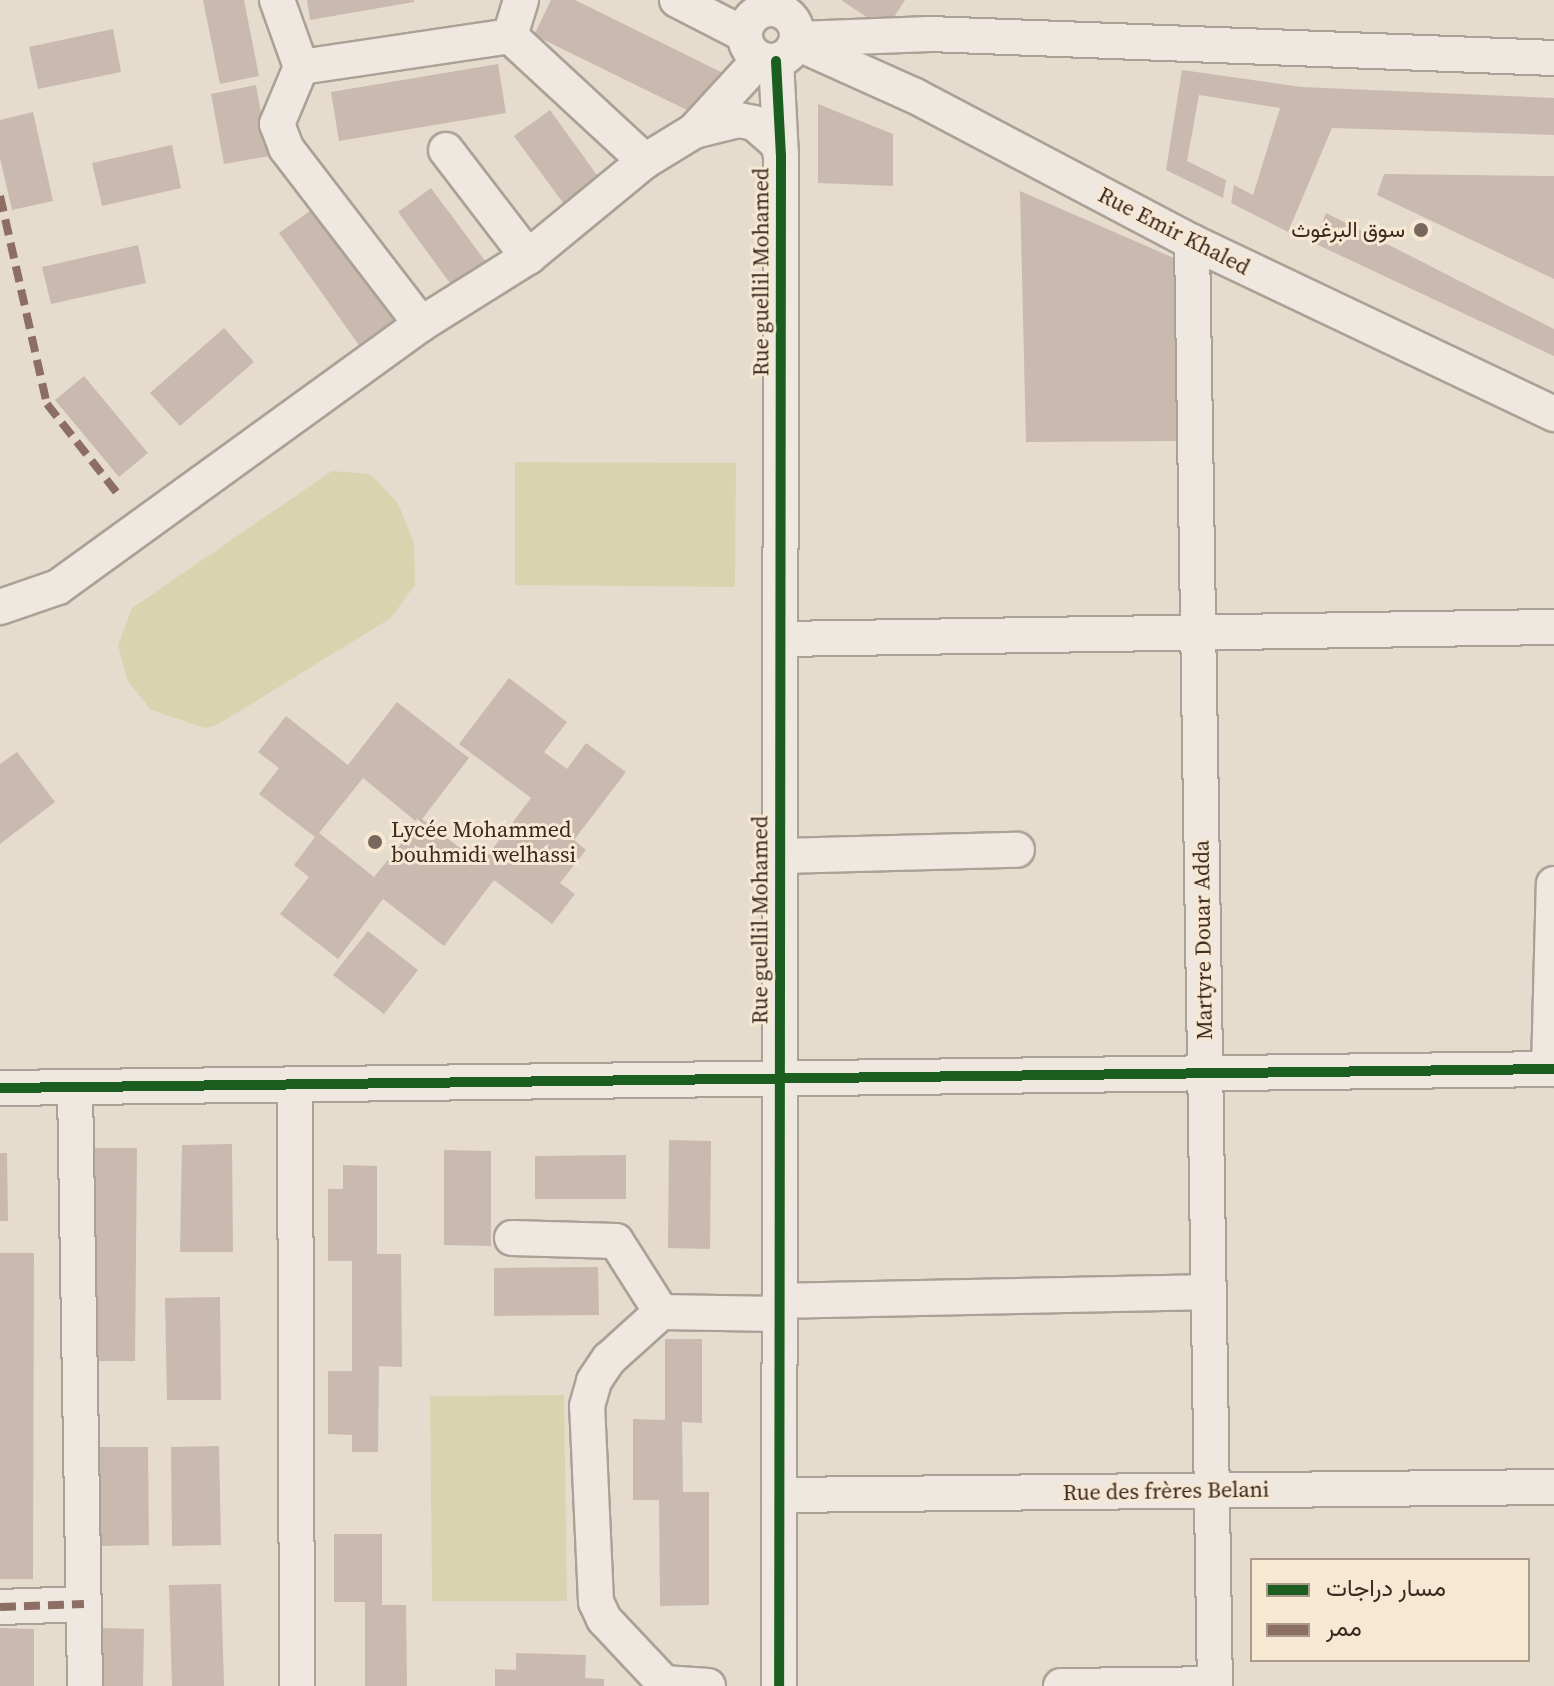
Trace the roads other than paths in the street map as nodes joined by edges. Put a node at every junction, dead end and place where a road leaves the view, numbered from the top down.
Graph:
1 (277, 0) edge
2 (521, 0) edge
3 (677, 0) edge
4 (930, 34) junction
5 (778, 35) edge
6 (510, 36) junction
7 (1554, 58) edge
8 (301, 67) junction
9 (915, 96) junction
10 (694, 131) junction
11 (446, 150) dead end
12 (781, 155) junction
13 (645, 161) junction
14 (1192, 242) junction
15 (528, 257) junction
16 (421, 324) junction
17 (1554, 414) edge
18 (0, 607) edge
19 (1554, 627) edge
20 (1198, 633) junction
21 (780, 639) junction
22 (1017, 850) dead end
23 (780, 856) junction
24 (1554, 884) edge
25 (1551, 1069) edge
26 (1205, 1073) junction
27 (780, 1078) junction
28 (295, 1084) junction
29 (75, 1087) junction
30 (0, 1088) edge
31 (512, 1238) dead end
32 (1208, 1292) junction
33 (779, 1308) junction
34 (661, 1312) junction
35 (1554, 1487) edge
36 (1212, 1490) junction
37 (779, 1495) junction
38 (84, 1604) junction
39 (0, 1607) edge
40 (1215, 1685) edge
41 (85, 1686) edge
42 (297, 1686) edge
43 (708, 1686) edge
44 (779, 1686) edge
45 (1061, 1686) edge

1 - 8 street
2 - 6 street
3 - 5 street, Rue Emir Khaled
4 - 5 street
4 - 7 street
4 - 9 street
5 - 9 street, Rue Emir Khaled
5 - 10 street
5 - 12 street, Rue guellil Mohamed
6 - 8 street
6 - 13 street
8 - 16 street
9 - 14 street, Rue Emir Khaled
10 - 12 street
10 - 13 street
11 - 15 street
12 - 21 street, Rue guellil Mohamed
13 - 15 street
14 - 17 street, Rue Emir Khaled
14 - 20 street, Martyre Douar Adda
15 - 16 street
16 - 18 street
19 - 20 street
20 - 21 street
20 - 26 street, Martyre Douar Adda
21 - 23 street, Rue guellil Mohamed
22 - 23 street
23 - 27 street, Rue guellil Mohamed
24 - 25 street
25 - 26 street
26 - 27 street
26 - 32 street, Martyre Douar Adda
27 - 28 street
27 - 33 street, Rue guellil Mohamed
28 - 29 street
28 - 42 street
29 - 30 street
29 - 38 street
31 - 34 street
32 - 33 street
32 - 36 street, Martyre Douar Adda
33 - 34 street
33 - 37 street, Rue guellil Mohamed
34 - 43 street
35 - 36 street, Rue des frères Belani
36 - 37 street, Rue des frères Belani
36 - 40 street, Martyre Douar Adda
37 - 44 street, Rue guellil Mohamed
38 - 39 street
38 - 41 street
40 - 45 street

